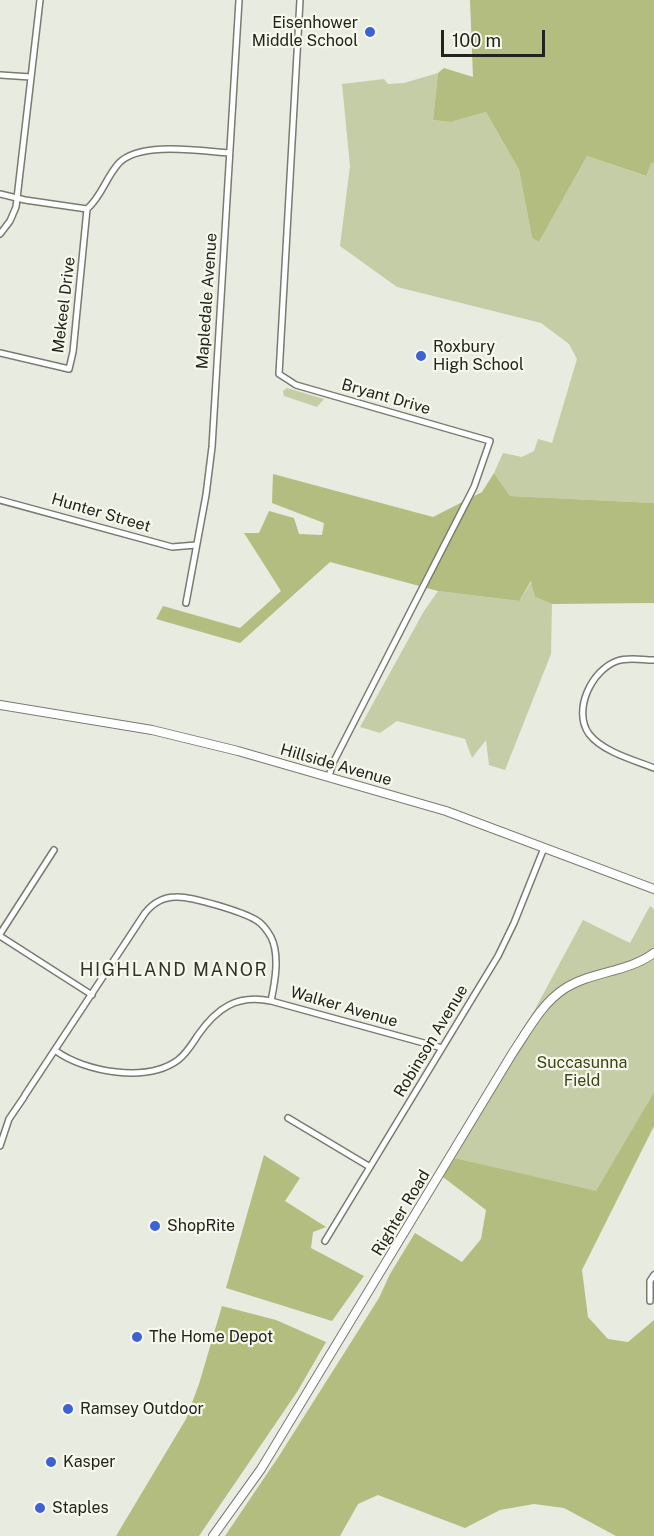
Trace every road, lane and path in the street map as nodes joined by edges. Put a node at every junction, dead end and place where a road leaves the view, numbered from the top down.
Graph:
1 (40, 0) edge
2 (239, 0) edge
3 (300, 0) edge
4 (0, 75) edge
5 (31, 77) junction
6 (229, 153) junction
7 (0, 194) edge
8 (17, 198) junction
9 (87, 210) junction
10 (0, 234) edge
11 (0, 353) edge
12 (0, 500) edge
13 (196, 545) junction
14 (186, 603) dead end
15 (654, 660) edge
16 (0, 705) edge
17 (654, 768) edge
18 (329, 777) junction
19 (544, 848) junction
20 (54, 850) dead end
21 (654, 889) edge
22 (0, 935) edge
23 (654, 953) edge
24 (92, 995) junction
25 (271, 1001) junction
26 (442, 1048) junction
27 (56, 1051) junction
28 (288, 1118) dead end
29 (0, 1146) edge
30 (370, 1167) junction
31 (326, 1241) dead end
32 (654, 1275) edge
33 (650, 1300) dead end
34 (213, 1536) edge

1 - 5 street
2 - 6 street, Mapledale Avenue
3 - 18 street, Bryant Drive
4 - 5 street
5 - 8 street
6 - 9 street
6 - 13 street, Mapledale Avenue
7 - 8 street
8 - 9 street
8 - 10 street
9 - 11 street, Mekeel Drive
12 - 13 street, Hunter Street
13 - 14 street, Mapledale Avenue
15 - 17 street
16 - 18 street, Hillside Avenue
18 - 19 street, Hillside Avenue
19 - 21 street, Hillside Avenue
19 - 26 street, Robinson Avenue
20 - 22 street
22 - 24 street
23 - 34 street, Righter Road
24 - 25 street
24 - 27 street
25 - 26 street, Walker Avenue
25 - 27 street, Walker Avenue
26 - 30 street, Robinson Avenue
27 - 29 street
28 - 30 street
30 - 31 street, Robinson Avenue
32 - 33 street

